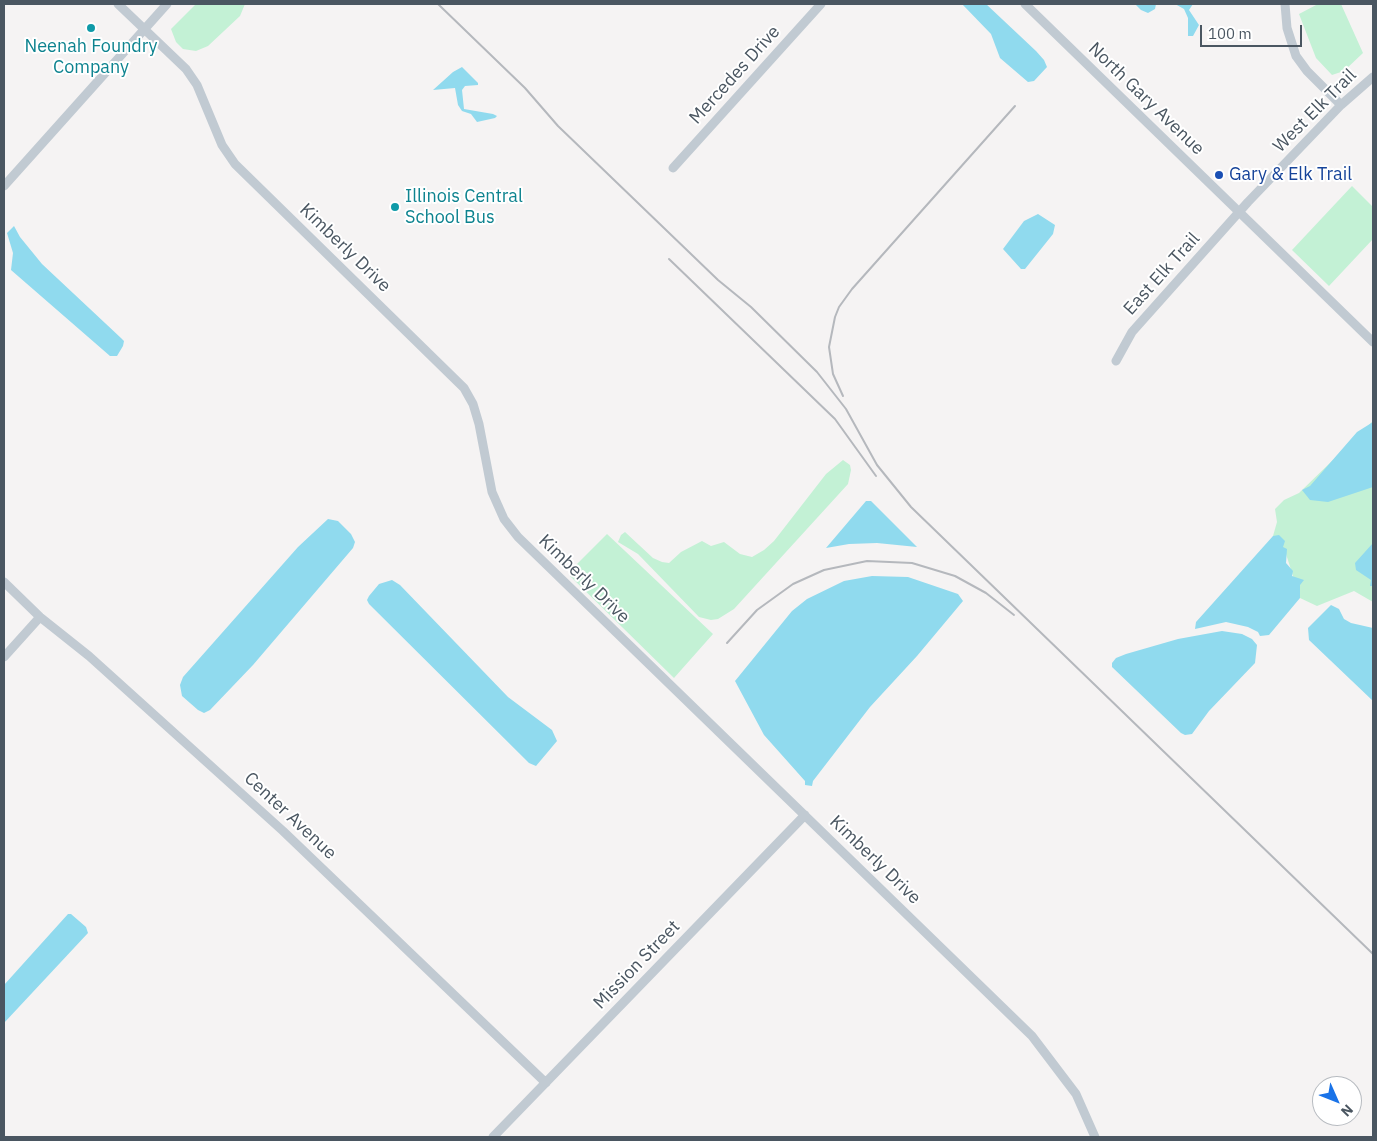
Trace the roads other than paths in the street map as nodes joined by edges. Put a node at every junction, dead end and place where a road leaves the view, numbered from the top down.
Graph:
1 (118, 4) edge
2 (167, 4) edge
3 (821, 4) edge
4 (1025, 4) edge
5 (1285, 4) edge
6 (144, 29) junction
7 (1373, 77) edge
8 (1341, 105) junction
9 (673, 168) dead end
10 (4, 186) edge
11 (1240, 212) junction
12 (1373, 342) edge
13 (1116, 362) dead end
14 (4, 582) edge
15 (40, 617) junction
16 (4, 657) edge
17 (804, 815) junction
18 (546, 1083) junction
19 (493, 1137) edge
20 (1095, 1137) edge

1 - 6 street, Kimberly Drive
2 - 6 street
3 - 9 street, Mercedes Drive
4 - 11 street, North Gary Avenue
5 - 8 street
6 - 10 street
6 - 17 street, Kimberly Drive
7 - 8 street, West Elk Trail
8 - 11 street, West Elk Trail
11 - 12 street, North Gary Avenue
11 - 13 street, East Elk Trail
14 - 15 street, Center Avenue
15 - 16 street
15 - 18 street, Center Avenue
17 - 18 street, Mission Street
17 - 20 street, Kimberly Drive
18 - 19 street, Mission Street

